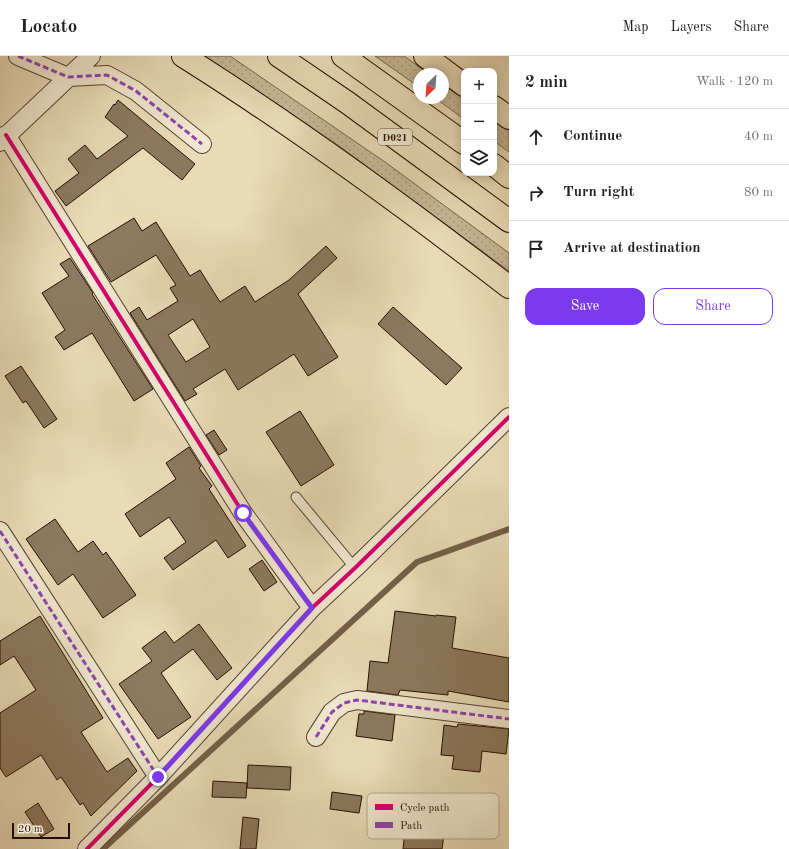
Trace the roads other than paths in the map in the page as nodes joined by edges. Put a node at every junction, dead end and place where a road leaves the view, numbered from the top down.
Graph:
1 (18, 56) edge
2 (91, 56) edge
3 (183, 56) edge
4 (279, 56) edge
5 (342, 56) edge
6 (425, 56) edge
7 (68, 77) junction
8 (461, 83) edge
9 (497, 109) edge
10 (509, 118) edge
11 (3, 138) edge
12 (461, 141) edge
13 (202, 144) dead end
14 (497, 167) edge
15 (509, 177) edge
16 (509, 221) edge
17 (509, 287) edge
18 (509, 417) edge
19 (296, 497) dead end
20 (0, 531) edge
21 (355, 568) junction
22 (312, 608) junction
23 (509, 719) edge
24 (316, 737) dead end
25 (158, 777) junction
26 (87, 849) edge

1 - 7 street
2 - 7 street
3 - 17 highway
4 - 16 highway, D021
5 - 12 highway
6 - 8 highway
7 - 11 street
7 - 13 street
9 - 10 highway
11 - 22 street
14 - 15 highway
18 - 21 street
19 - 21 lane
20 - 25 street
21 - 22 street
22 - 25 street
23 - 24 street
25 - 26 street

